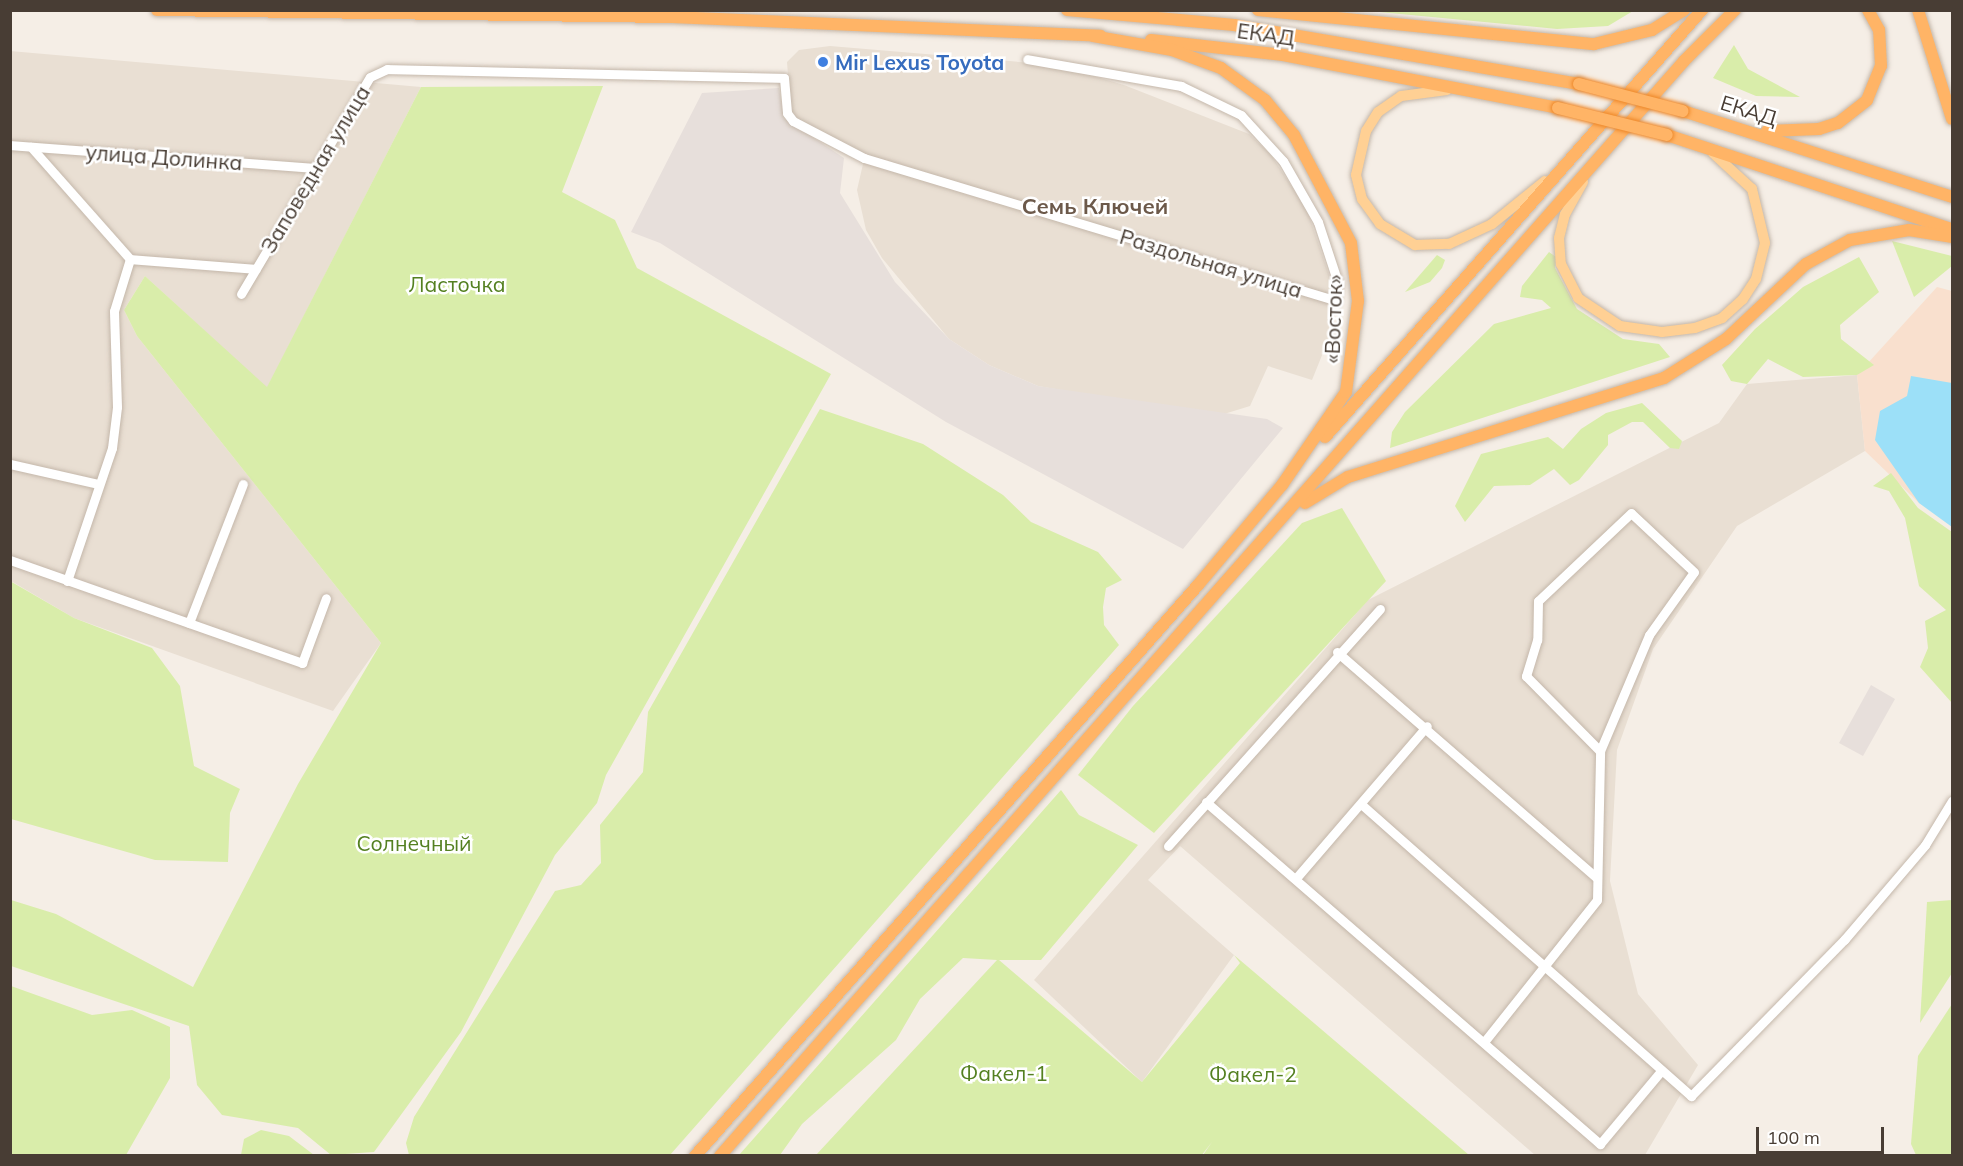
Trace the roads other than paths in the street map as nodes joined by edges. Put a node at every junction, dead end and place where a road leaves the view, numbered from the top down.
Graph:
1 (157, 10) edge
2 (1066, 10) edge
3 (1258, 10) edge
4 (1684, 10) edge
5 (1702, 10) edge
6 (1728, 10) edge
7 (1735, 10) edge
8 (1868, 10) edge
9 (1918, 10) edge
10 (1093, 36) junction
11 (1027, 59) dead end
12 (1684, 61) junction
13 (784, 78) joint
14 (1465, 90) junction
15 (1953, 119) edge
16 (1738, 127) junction
17 (1686, 140) junction
18 (10, 145) edge
19 (1581, 145) junction
20 (31, 147) junction
21 (1607, 151) junction
22 (317, 168) junction
23 (1953, 197) edge
24 (1953, 229) edge
25 (1953, 237) edge
26 (130, 259) junction
27 (256, 269) junction
28 (241, 294) dead end
29 (10, 464) edge
30 (98, 484) junction
31 (243, 484) dead end
32 (1282, 485) junction
33 (1276, 526) junction
34 (10, 560) edge
35 (67, 581) junction
36 (326, 598) dead end
37 (1380, 609) dead end
38 (189, 623) junction
39 (1337, 652) junction
40 (1427, 726) junction
41 (1600, 751) junction
42 (1953, 801) edge
43 (1206, 802) junction
44 (1360, 804) junction
45 (1168, 846) dead end
46 (1297, 877) junction
47 (1596, 877) junction
48 (1544, 966) junction
49 (1484, 1042) junction
50 (1661, 1071) junction
51 (695, 1155) edge
52 (720, 1155) edge

1 - 10 highway, ЕКАД
2 - 16 highway, ЕКАД, bridge
3 - 4 highway
5 - 19 highway
6 - 12 main road
7 - 12 highway
8 - 16 highway
9 - 15 highway
10 - 14 highway, ЕКАД
10 - 32 highway, «Восток»
11 - 13 street, Раздольная улица
12 - 21 highway
13 - 22 street, Заповедная улица
14 - 17 highway, ЕКАД, bridge
14 - 19 main road
16 - 23 highway, ЕКАД
17 - 21 main road
17 - 24 highway
18 - 20 street, улица Долинка
19 - 32 highway
20 - 22 street, улица Долинка
20 - 26 street
21 - 33 highway
22 - 27 street, Заповедная улица
25 - 33 highway
26 - 27 street, Заповедная улица
26 - 30 street
27 - 28 street, Заповедная улица
29 - 30 street
30 - 35 street
31 - 38 street
32 - 51 highway, «Восток»
33 - 52 highway
34 - 35 street
35 - 38 street
36 - 38 street
37 - 39 street
39 - 40 street
39 - 43 street
40 - 44 street
40 - 47 street
41 - 41 street
41 - 47 street
42 - 50 street
43 - 45 street
43 - 46 street
44 - 46 street
44 - 48 street
46 - 49 street
47 - 48 street
48 - 49 street
48 - 50 street
49 - 50 street

